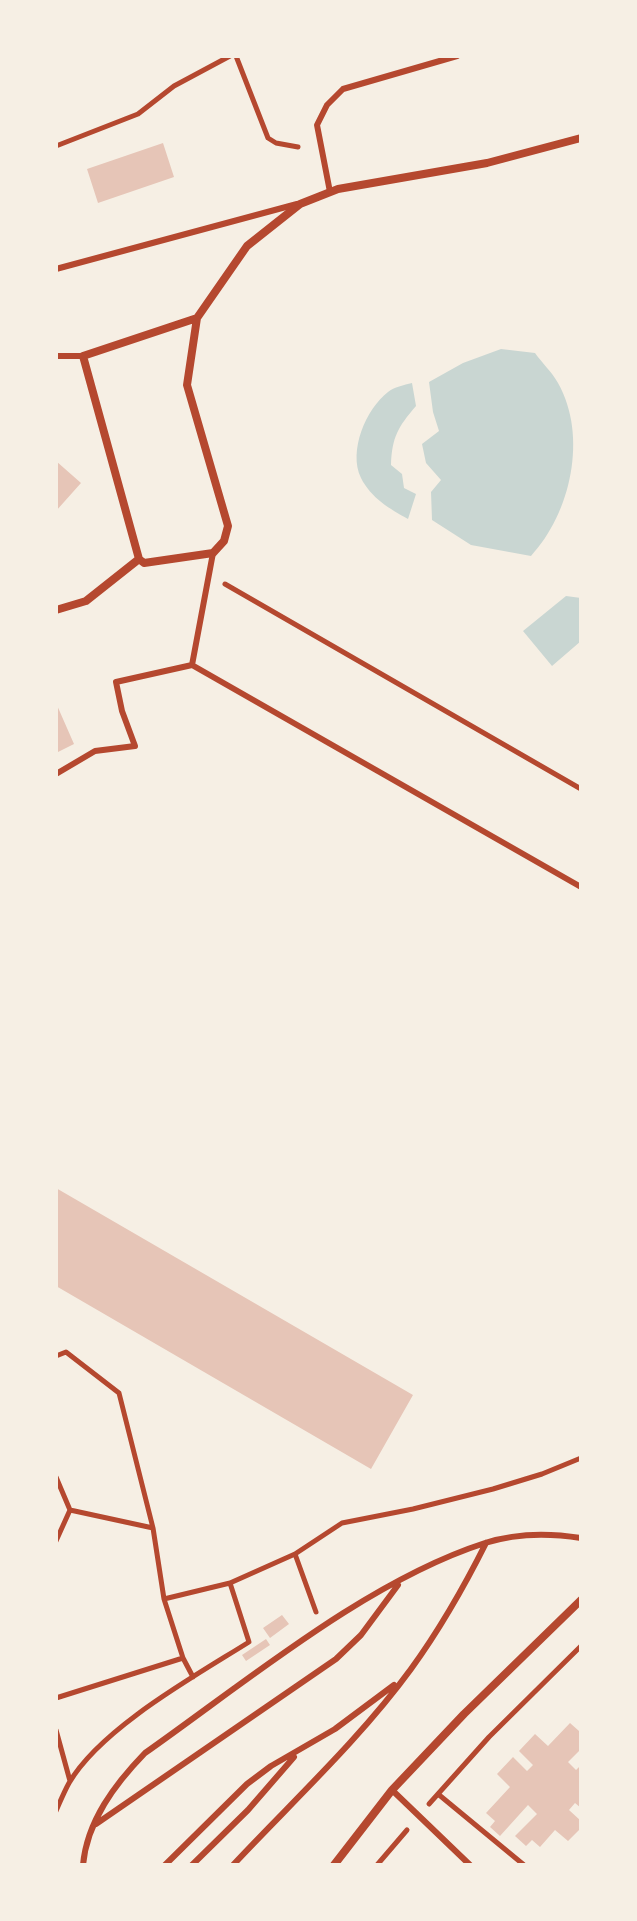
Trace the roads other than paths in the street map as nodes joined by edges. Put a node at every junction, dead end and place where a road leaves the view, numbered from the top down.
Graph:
1 (457, 56) edge
2 (581, 138) edge
3 (330, 192) junction
4 (300, 204) junction
5 (56, 269) edge
6 (197, 318) junction
7 (56, 356) edge
8 (83, 356) junction
9 (213, 553) junction
10 (139, 559) junction
11 (56, 610) edge
12 (192, 665) junction
13 (56, 774) edge
14 (581, 887) edge
15 (581, 1538) edge
16 (486, 1543) junction
17 (400, 1582) junction
18 (581, 1600) edge
19 (409, 1672) junction
20 (298, 1752) junction
21 (392, 1790) junction
22 (93, 1826) junction
23 (83, 1865) edge
24 (165, 1865) edge
25 (192, 1865) edge
26 (233, 1865) edge
27 (334, 1865) edge
28 (470, 1865) edge

1 - 3 lane
2 - 3 street
3 - 4 street
4 - 5 lane
4 - 6 street
6 - 8 street
6 - 9 street
7 - 8 lane
8 - 10 street
9 - 10 street
9 - 12 lane
10 - 11 street
12 - 13 lane
12 - 14 lane
15 - 16 lane
16 - 17 lane
16 - 19 lane
17 - 22 lane
17 - 22 lane
18 - 21 street
19 - 20 lane
19 - 26 lane
20 - 24 lane
20 - 25 lane
21 - 27 street
21 - 28 lane
22 - 23 lane

